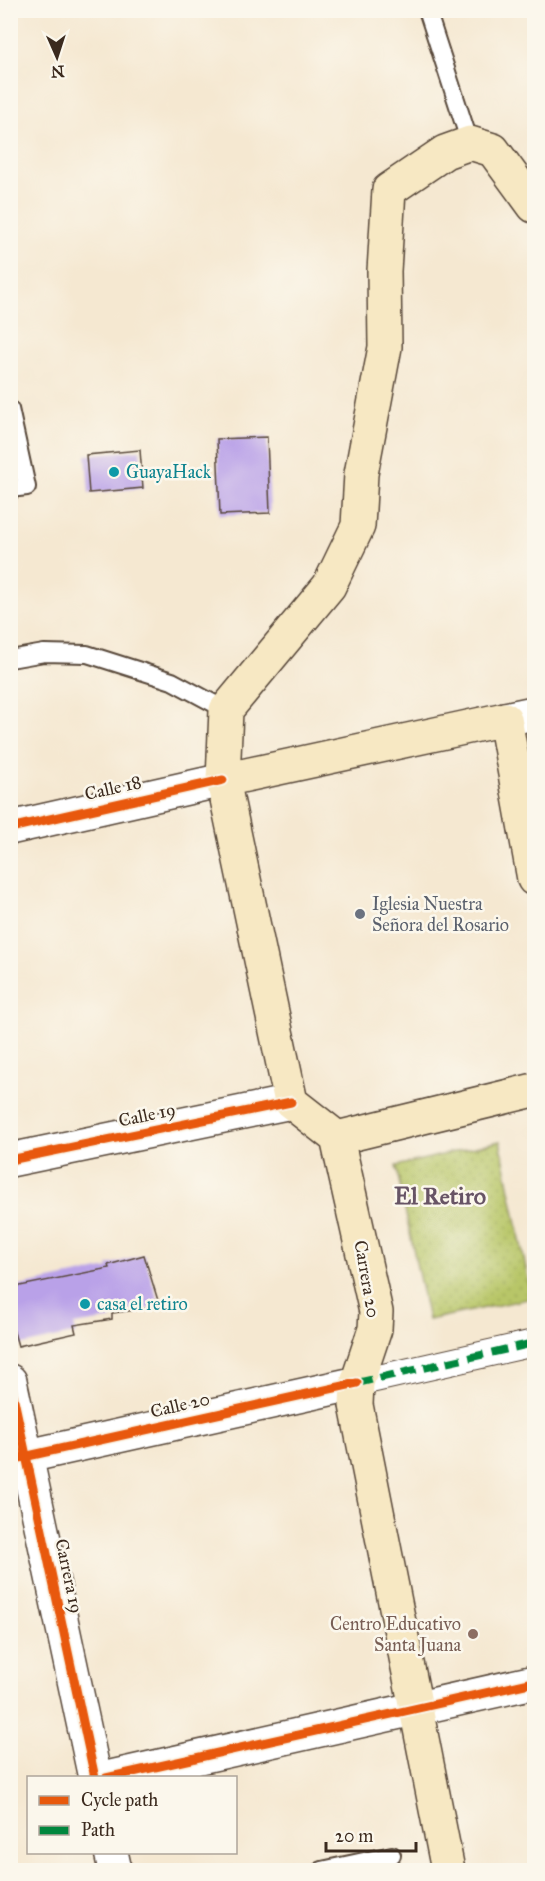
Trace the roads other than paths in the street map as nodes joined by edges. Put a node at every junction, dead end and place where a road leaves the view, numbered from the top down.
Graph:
1 (427, 10) edge
2 (470, 143) junction
3 (534, 206) edge
4 (10, 409) edge
5 (10, 489) edge
6 (10, 659) edge
7 (226, 710) junction
8 (520, 716) edge
9 (223, 780) junction
10 (10, 828) edge
11 (534, 879) edge
12 (534, 1090) edge
13 (291, 1102) junction
14 (337, 1138) junction
15 (10, 1160) edge
16 (534, 1343) edge
17 (10, 1381) edge
18 (357, 1383) junction
19 (18, 1458) edge
20 (534, 1682) edge
21 (416, 1709) junction
22 (95, 1776) edge
23 (115, 1776) edge
24 (111, 1854) edge
25 (392, 1855) dead end
26 (115, 1870) edge
27 (322, 1870) edge
28 (448, 1870) edge

1 - 2 lane
2 - 3 main road
2 - 7 main road
4 - 5 lane
6 - 7 lane
7 - 9 main road
8 - 9 main road, Calle 18
8 - 11 main road
9 - 10 street, Calle 18
9 - 13 main road
12 - 14 main road
13 - 14 main road
13 - 15 street, Calle 19
14 - 18 main road, Carrera 20
16 - 18 street, Calle 20
17 - 19 street, Carrera 19
18 - 19 street, Calle 20
18 - 21 main road, Carrera 20
19 - 22 street, Carrera 19
20 - 21 street
21 - 23 street
21 - 28 main road, Carrera 20
24 - 26 street
25 - 27 lane

